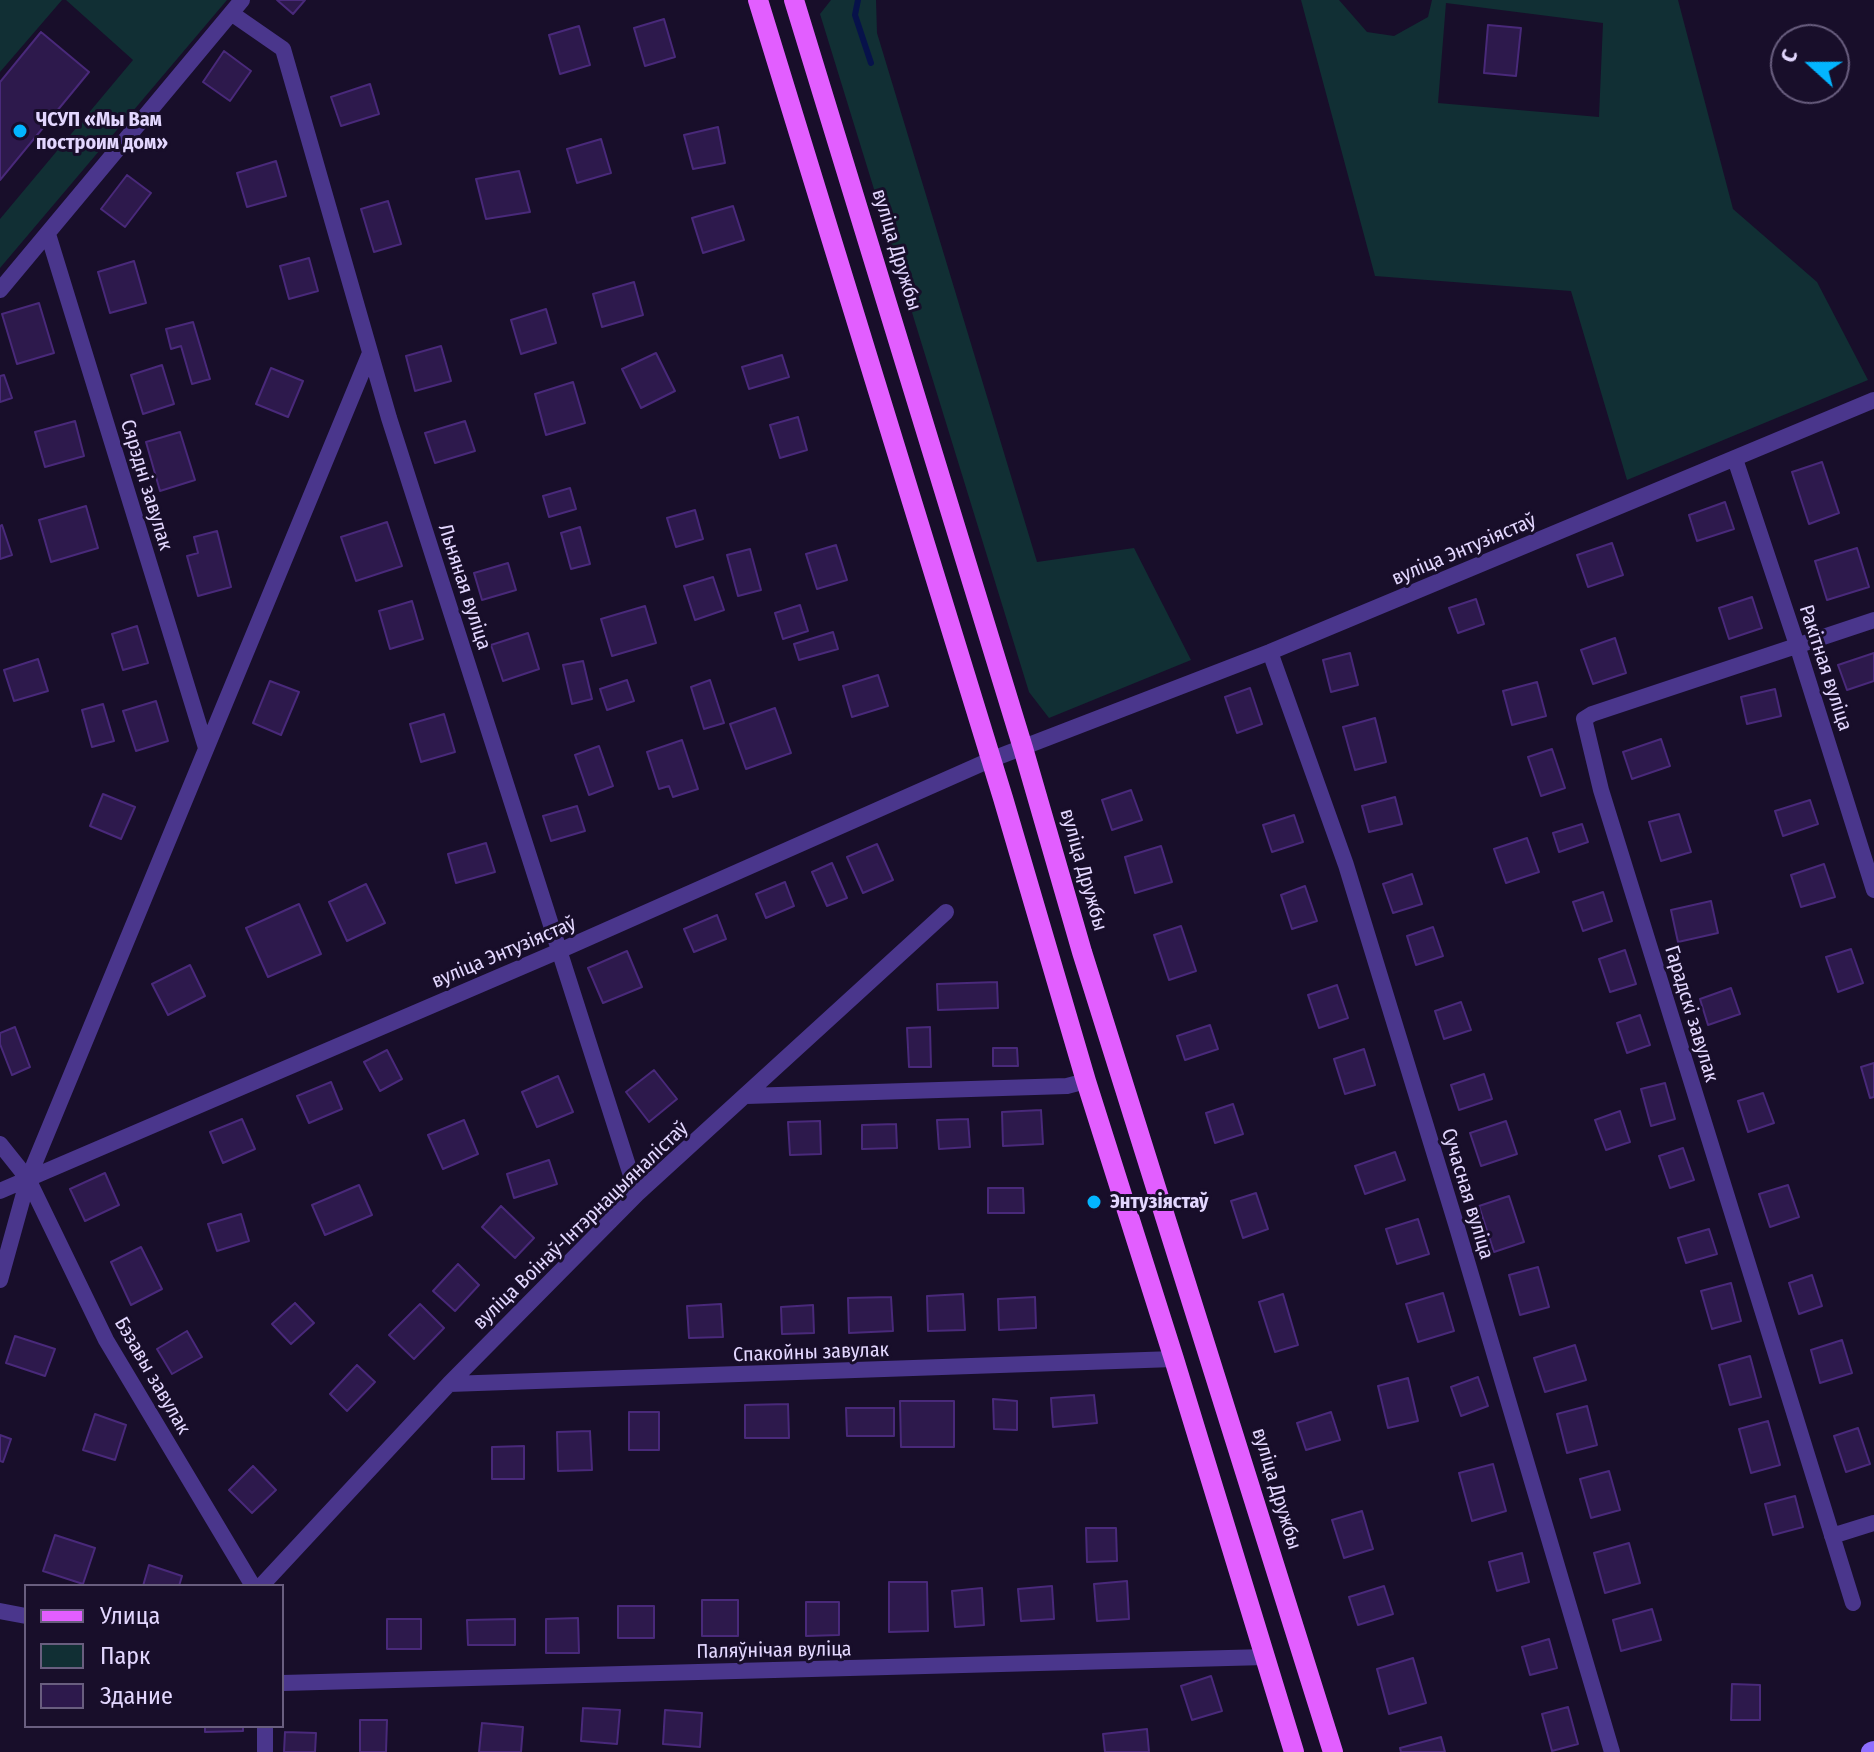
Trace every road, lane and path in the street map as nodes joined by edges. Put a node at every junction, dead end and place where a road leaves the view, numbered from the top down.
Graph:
1 (758, 0) edge
2 (794, 0) edge
3 (236, 6) edge
4 (48, 234) junction
5 (0, 290) edge
6 (370, 353) junction
7 (1874, 400) edge
8 (1735, 459) junction
9 (1874, 620) edge
10 (1797, 645) junction
11 (1270, 652) junction
12 (206, 748) junction
13 (1023, 748) junction
14 (990, 760) junction
15 (1874, 890) edge
16 (946, 912) dead end
17 (559, 951) junction
18 (1086, 1081) junction
19 (746, 1096) junction
20 (0, 1144) edge
21 (28, 1179) junction
22 (0, 1191) edge
23 (637, 1194) junction
24 (0, 1280) edge
25 (1174, 1359) junction
26 (449, 1384) junction
27 (1874, 1523) edge
28 (1832, 1536) junction
29 (252, 1584) edge
30 (263, 1584) edge
31 (1853, 1603) dead end
32 (0, 1611) edge
33 (24, 1616) edge
34 (1266, 1657) junction
35 (284, 1683) edge
36 (265, 1728) edge
37 (265, 1752) edge
38 (1294, 1752) edge
39 (1306, 1752) edge
40 (1333, 1752) edge
41 (1612, 1752) edge

1 - 14 main road
2 - 13 main road, вуліца Дружбы
3 - 4 street
3 - 6 street, Льняная вуліца
4 - 5 street
4 - 12 street, Сярэдні завулак
6 - 12 street
6 - 17 street, Льняная вуліца
7 - 8 street, вуліца Энтузіястаў
8 - 10 street, Ракітная вуліца
8 - 11 street, вуліца Энтузіястаў
9 - 10 street
10 - 15 street, Ракітная вуліца
10 - 28 street, Гарадскі завулак
11 - 13 street, вуліца Энтузіястаў
11 - 41 street, Сучасная вуліца
12 - 21 street
13 - 14 street, вуліца Энтузіястаў
13 - 40 main road, вуліца Дружбы
14 - 17 street, вуліца Энтузіястаў
14 - 18 main road
16 - 19 street, вуліца Воінаў-Інтэрнацыяналістаў
17 - 21 street, вуліца Энтузіястаў
17 - 23 street, Льняная вуліца
18 - 19 street
18 - 25 main road
19 - 23 street, вуліца Воінаў-Інтэрнацыяналістаў
20 - 21 street, Бэзавы завулак
21 - 22 street, вуліца Энтузіястаў
21 - 24 street
21 - 29 street, Бэзавы завулак
23 - 26 street, вуліца Воінаў-Інтэрнацыяналістаў
25 - 26 street, Спакойны завулак
25 - 34 main road
26 - 30 street, вуліца Воінаў-Інтэрнацыяналістаў
27 - 28 street
28 - 31 street, Гарадскі завулак
32 - 33 street
34 - 35 street, Паляўнічая вуліца
34 - 38 main road
34 - 39 main road
36 - 37 street

